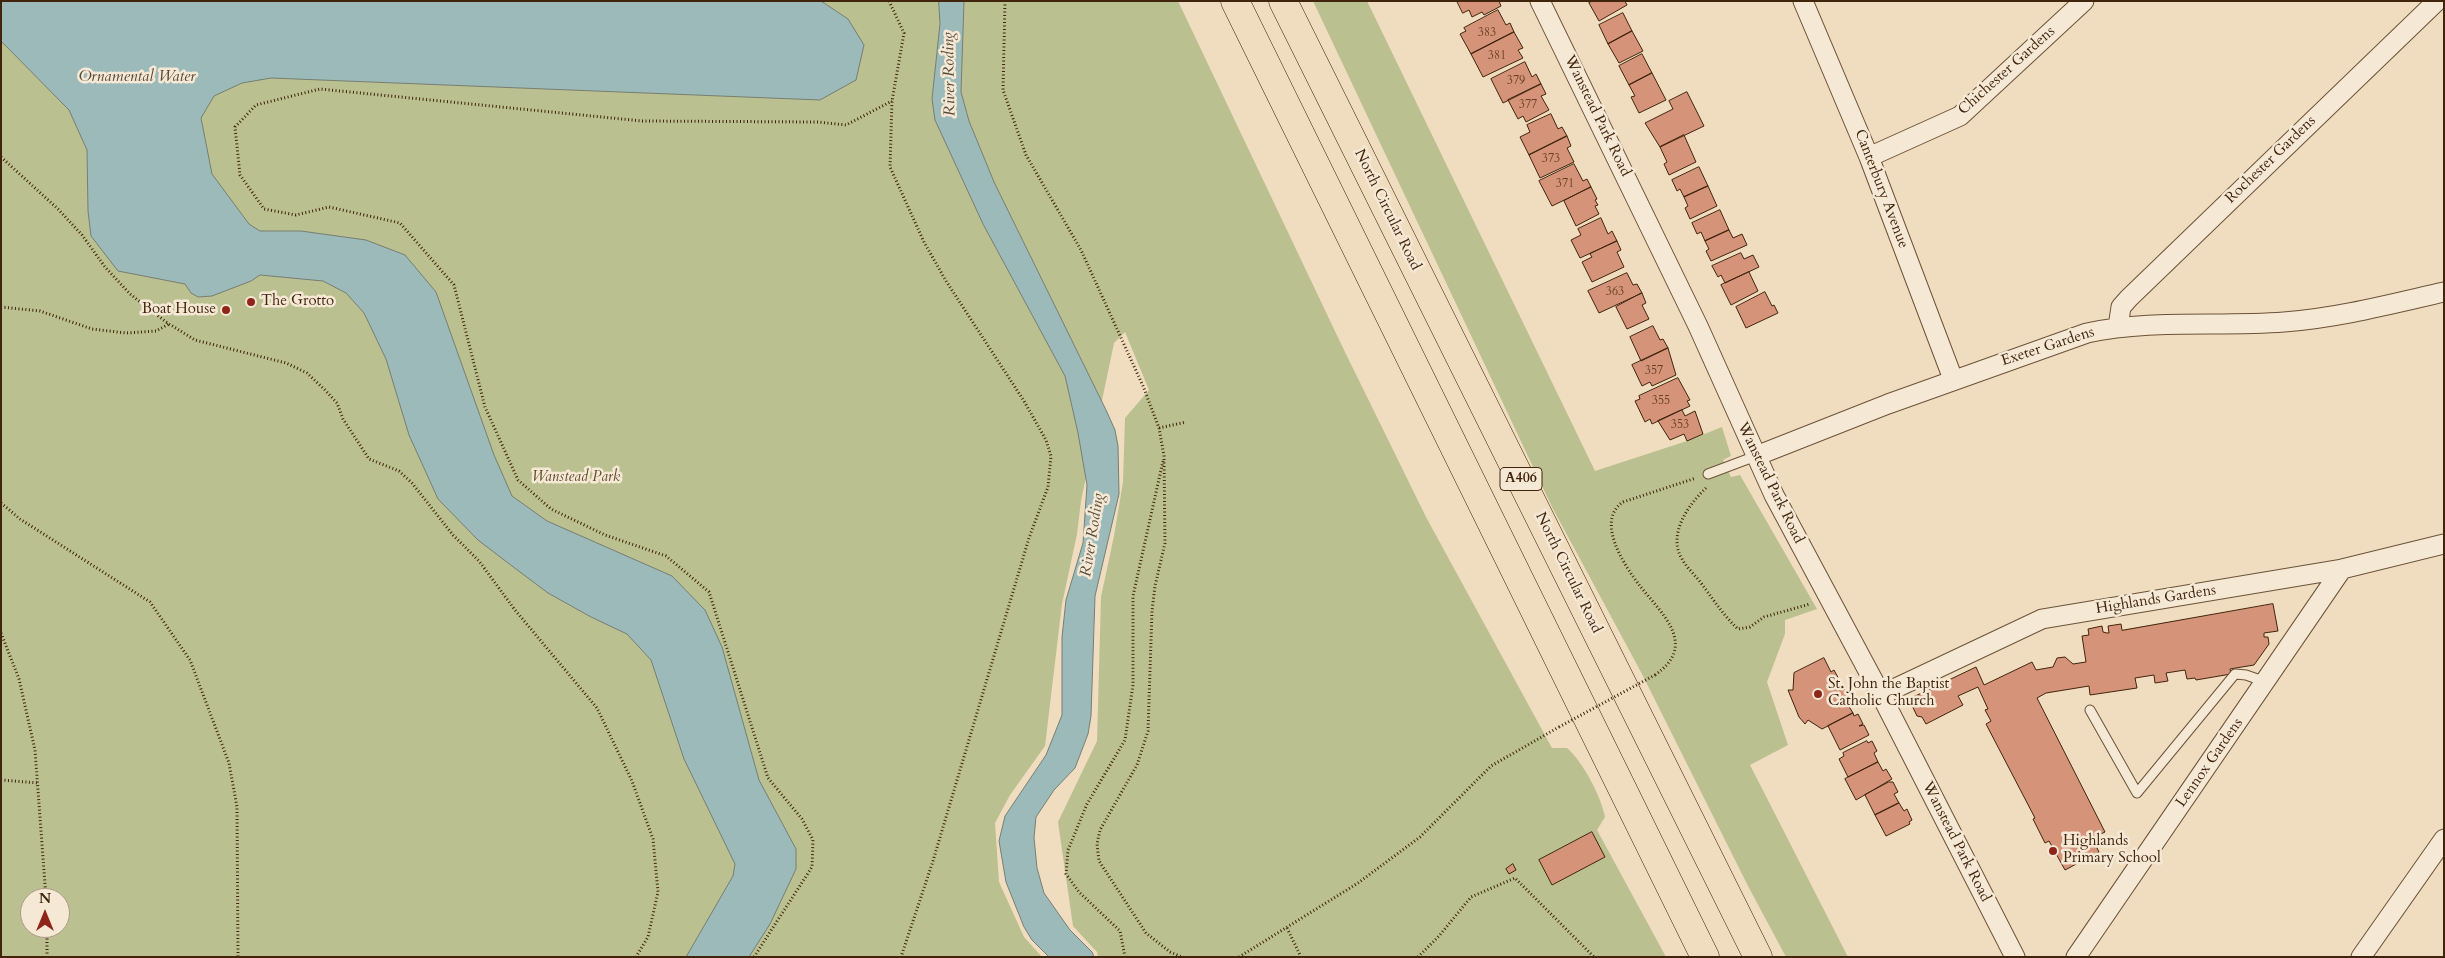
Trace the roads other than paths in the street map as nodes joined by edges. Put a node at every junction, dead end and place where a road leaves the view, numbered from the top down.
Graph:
1 (1235, 1) edge
2 (1284, 1) edge
3 (1540, 1) edge
4 (1803, 1) edge
5 (2084, 1) edge
6 (2438, 1) edge
7 (1869, 157) junction
8 (2444, 292) edge
9 (2118, 327) junction
10 (1953, 379) junction
11 (1756, 456) junction
12 (1708, 474) road end
13 (2444, 544) edge
14 (2342, 569) junction
15 (2266, 682) junction
16 (1880, 695) junction
17 (2090, 710) dead end
18 (2444, 839) edge
19 (1704, 957) edge
20 (1758, 957) edge
21 (2015, 957) edge
22 (2076, 957) edge
23 (2361, 957) edge

1 - 19 highway, A406
2 - 20 highway, North Circular Road / A406
3 - 11 street, Wanstead Park Road
4 - 7 street, Canterbury Avenue
5 - 7 street, Chichester Gardens
6 - 9 street, Rochester Gardens
7 - 10 street, Canterbury Avenue
8 - 9 street, Exeter Gardens
9 - 10 street, Exeter Gardens
10 - 11 street, Exeter Gardens
11 - 12 lane
11 - 16 street, Wanstead Park Road
13 - 14 street, Highlands Gardens
14 - 15 street, Lennox Gardens
14 - 16 street, Highlands Gardens
15 - 17 lane
15 - 22 street, Lennox Gardens
16 - 21 street, Wanstead Park Road
18 - 23 street

